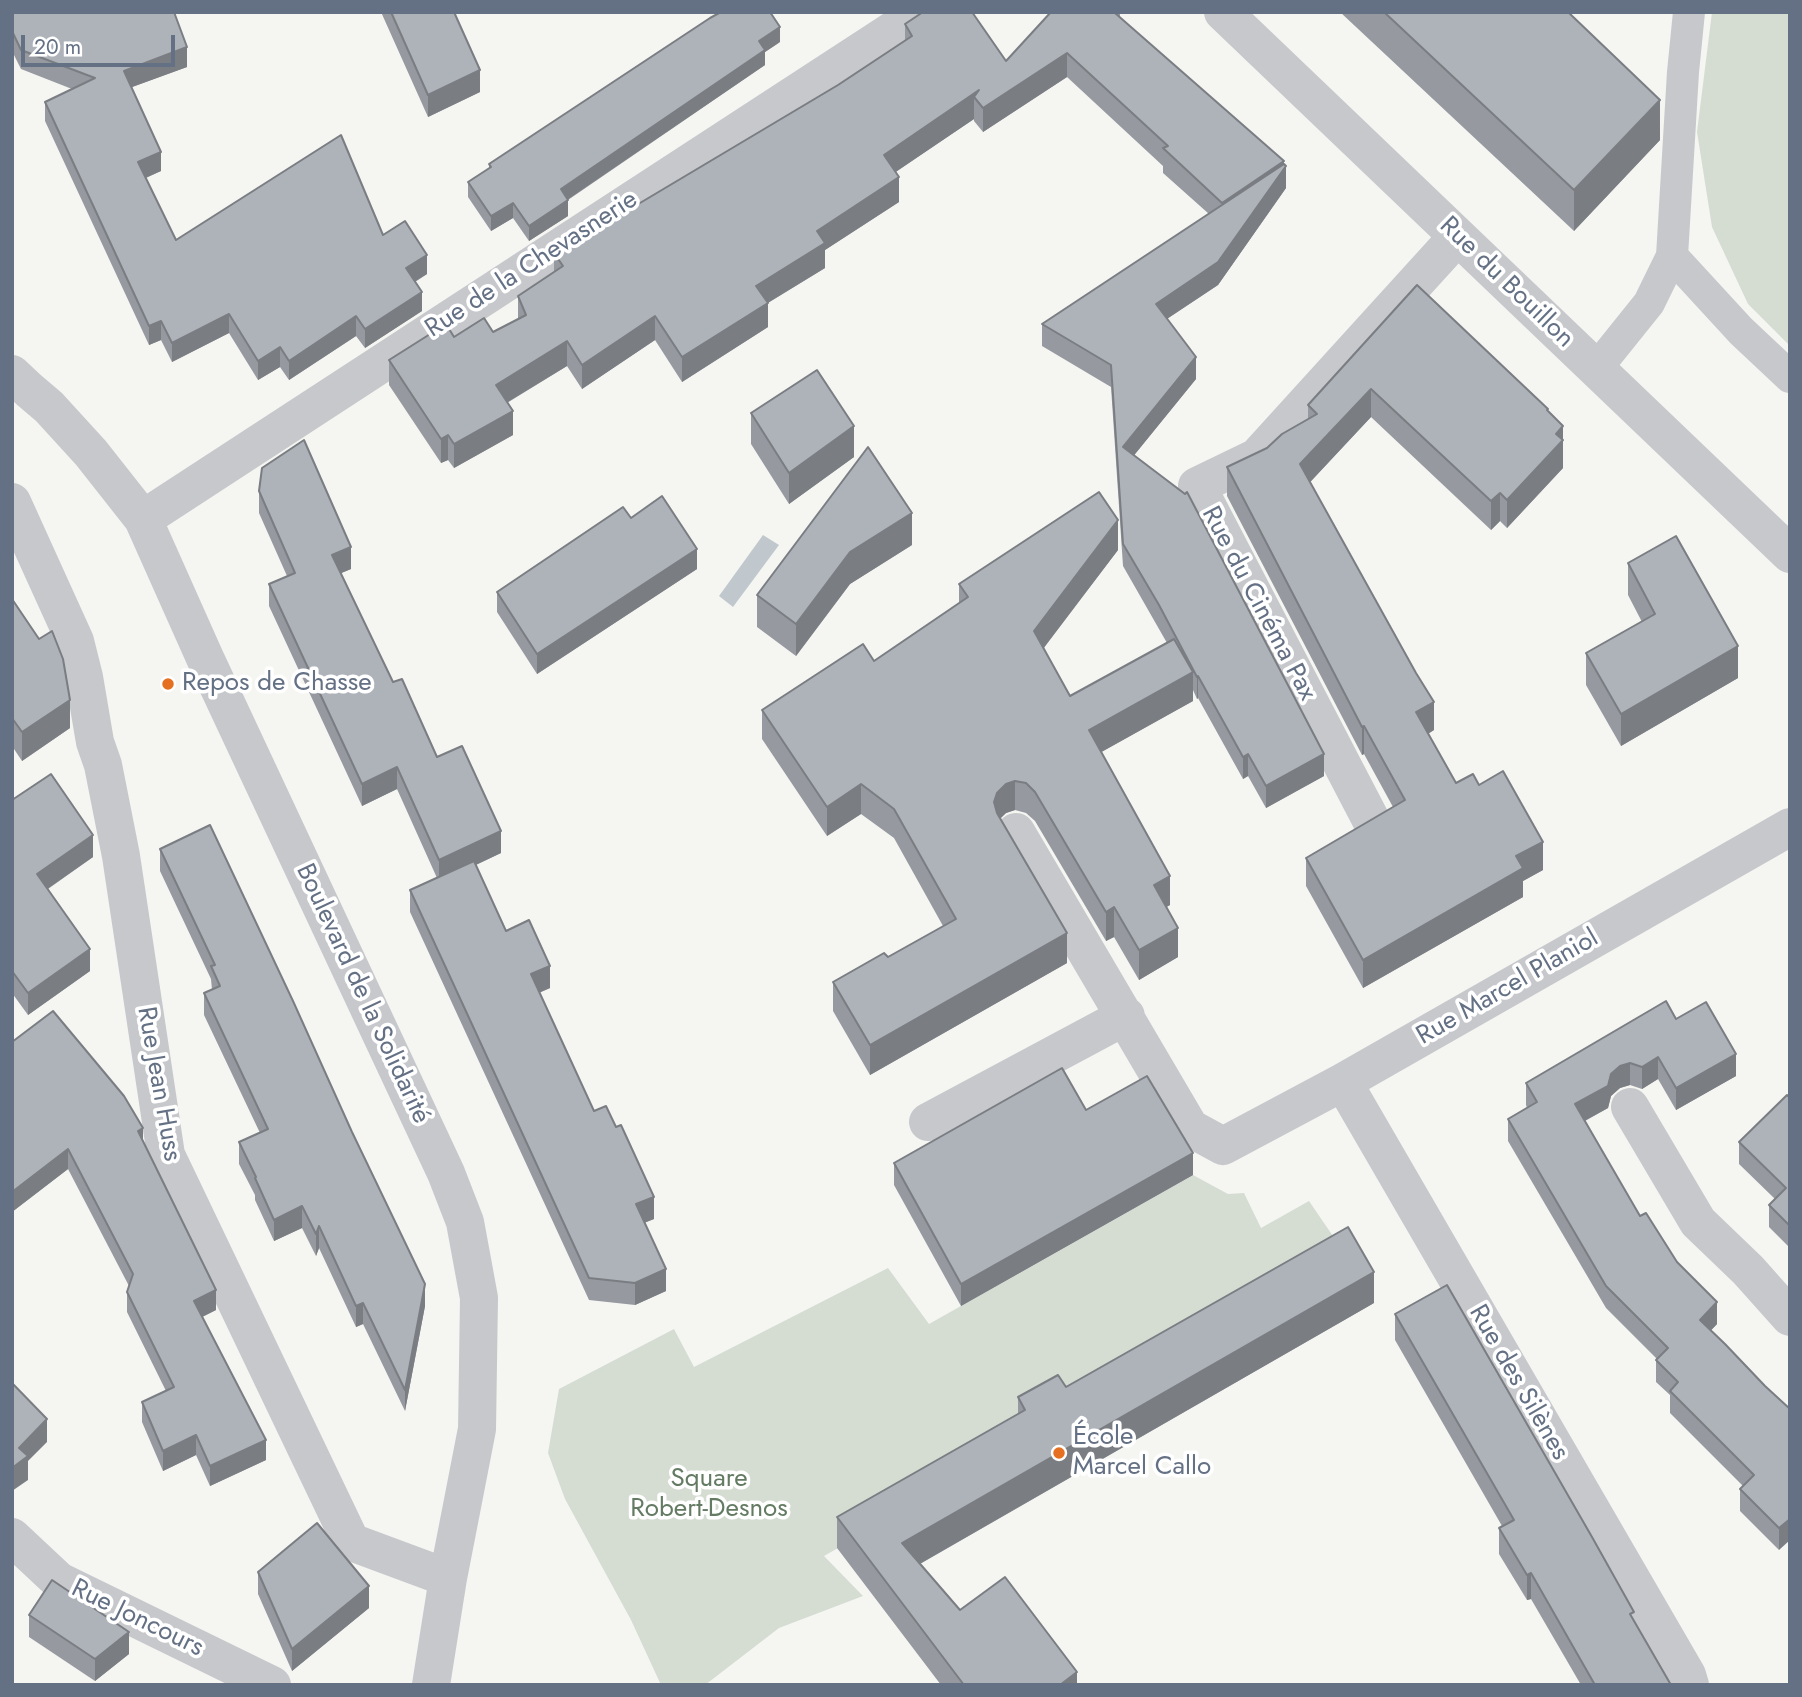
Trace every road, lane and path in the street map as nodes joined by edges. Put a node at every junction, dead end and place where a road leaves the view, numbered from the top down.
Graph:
1 (921, 12) edge
2 (1223, 12) edge
3 (1689, 12) edge
4 (1457, 237) junction
5 (1672, 256) junction
6 (1596, 369) junction
7 (1790, 377) edge
8 (18, 389) edge
9 (12, 502) edge
10 (142, 519) junction
11 (1790, 554) edge
12 (1371, 820) edge
13 (1790, 827) edge
14 (1016, 832) dead end
15 (1126, 1016) junction
16 (1343, 1082) junction
17 (1630, 1107) dead end
18 (928, 1122) dead end
19 (1790, 1317) edge
20 (12, 1537) edge
21 (448, 1578) junction
22 (272, 1685) edge
23 (432, 1685) edge
24 (1690, 1685) edge

1 - 10 street, Rue de la Chevasnerie
2 - 4 street, Rue du Bouillon
3 - 5 lane
4 - 6 street, Rue du Bouillon
4 - 12 street, Rue du Cinéma Pax
5 - 6 lane
5 - 7 lane
6 - 11 street, Rue du Bouillon
8 - 10 street, Boulevard de la Solidarité
9 - 21 street, Rue Jean Huss
10 - 21 street, Boulevard de la Solidarité
13 - 16 street, Rue Marcel Planiol
14 - 15 street
15 - 16 street, Rue Marcel Planiol
15 - 18 street
16 - 24 street, Rue des Silènes
17 - 19 street
20 - 22 street, Rue Joncours
21 - 23 street, Boulevard de la Solidarité

